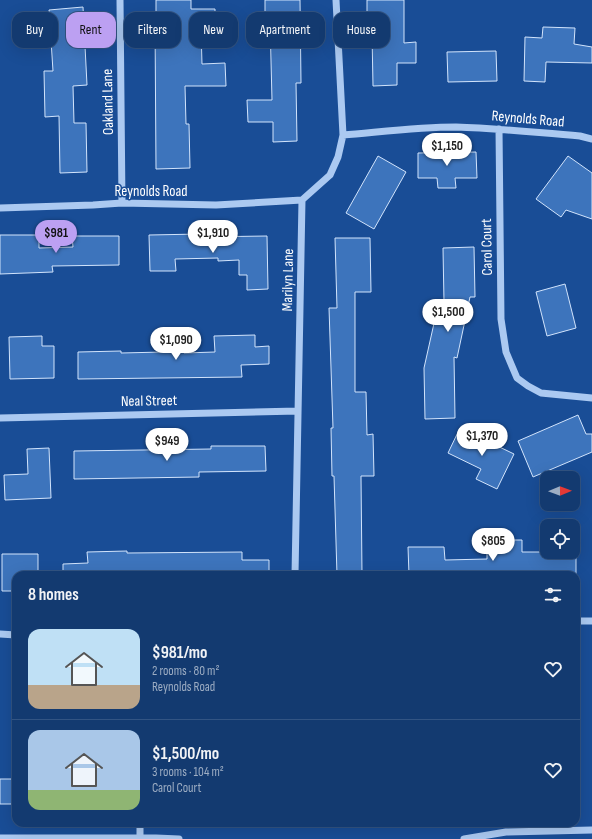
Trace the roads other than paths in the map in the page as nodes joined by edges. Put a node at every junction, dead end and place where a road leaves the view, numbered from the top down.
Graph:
1 (120, 0) edge
2 (336, 0) edge
3 (499, 129) junction
4 (343, 135) junction
5 (592, 139) edge
6 (302, 200) junction
7 (122, 203) junction
8 (0, 208) edge
9 (592, 398) edge
10 (298, 411) junction
11 (0, 418) edge
12 (295, 571) edge
13 (592, 621) edge
14 (580, 622) edge
15 (0, 634) edge
16 (12, 634) edge
17 (140, 827) edge
18 (592, 830) edge
19 (506, 836) edge
20 (0, 838) edge
21 (140, 838) edge
22 (112, 839) edge
23 (179, 839) edge
24 (464, 839) edge

1 - 7 street, Oakland Lane
2 - 4 street
3 - 4 street, Reynolds Road
3 - 5 street, Reynolds Road
3 - 9 street, Carol Court
4 - 6 street
6 - 7 street, Reynolds Road
6 - 10 street, Marilyn Lane
7 - 8 street, Reynolds Road
10 - 11 street, Neal Street
10 - 12 street, Marilyn Lane
13 - 14 street
15 - 16 street
17 - 21 street
18 - 19 street
19 - 24 street
20 - 22 street
21 - 22 street
21 - 23 street

